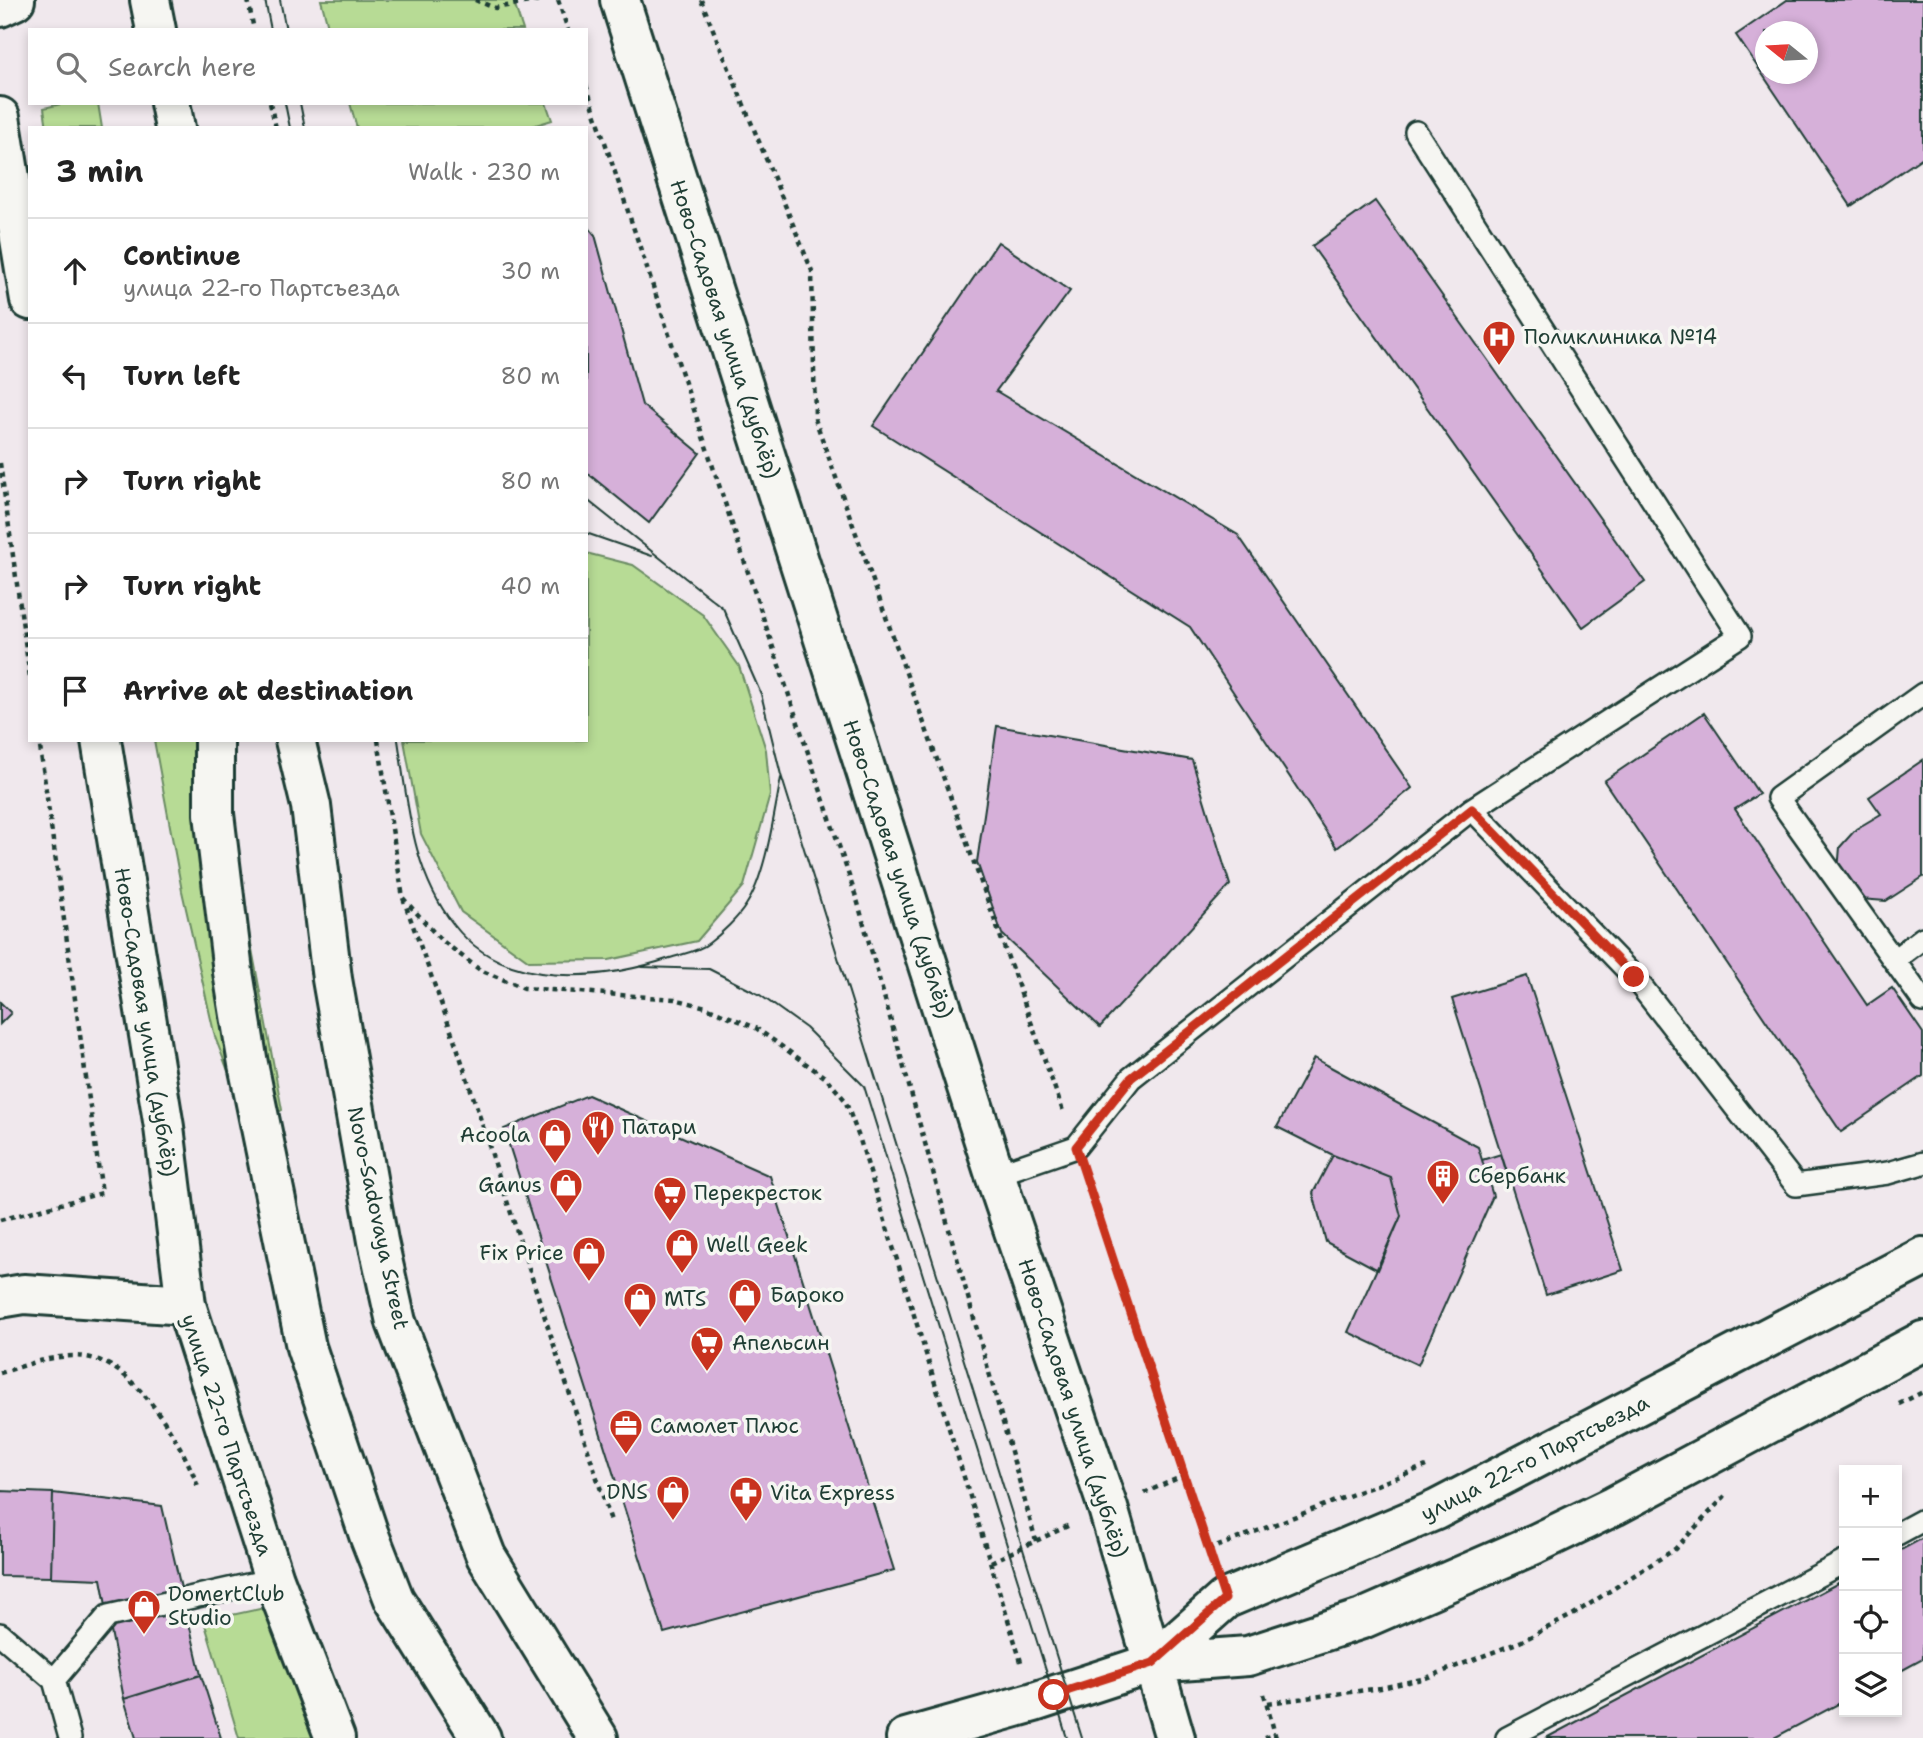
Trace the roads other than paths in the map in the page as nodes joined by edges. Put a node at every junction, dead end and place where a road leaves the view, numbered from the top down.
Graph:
1 (15, 0) edge
2 (150, 0) edge
3 (621, 0) edge
4 (0, 7) edge
5 (156, 28) edge
6 (170, 105) edge
7 (0, 117) edge
8 (175, 126) edge
9 (1416, 132) dead end
10 (28, 288) edge
11 (1923, 694) edge
12 (101, 742) edge
13 (214, 742) edge
14 (295, 742) edge
15 (1472, 809) junction
16 (1923, 939) edge
17 (1894, 960) junction
18 (1923, 1001) edge
19 (1923, 1163) edge
20 (995, 1175) junction
21 (1923, 1257) edge
22 (0, 1298) edge
23 (186, 1305) junction
24 (1923, 1341) edge
25 (1923, 1520) edge
26 (1902, 1531) edge
27 (1839, 1565) edge
28 (274, 1578) junction
29 (0, 1634) edge
30 (1153, 1663) junction
31 (54, 1680) junction
32 (70, 1738) edge
33 (335, 1738) edge
34 (481, 1738) edge
35 (598, 1738) edge
36 (906, 1738) edge
37 (1175, 1738) edge
38 (1507, 1738) edge

1 - 4 main road
2 - 5 main road
3 - 20 main road, Ново-Садовая улица (дублёр)
6 - 8 main road
7 - 10 main road
9 - 15 lane
11 - 17 lane
12 - 23 main road, Ново-Садовая улица (дублёр)
13 - 34 main road
14 - 35 main road, Novo-Sadovaya Street
15 - 19 lane
15 - 20 lane
16 - 17 lane
17 - 18 lane
20 - 30 main road, Ново-Садовая улица (дублёр)
21 - 30 main road, улица 22-го Партсъезда
22 - 23 main road, улица 22-го Партсъезда
23 - 28 main road, улица 22-го Партсъезда
24 - 30 main road, улица 22-го Партсъезда
25 - 26 lane
27 - 38 lane
28 - 31 lane
28 - 33 main road, улица 22-го Партсъезда
29 - 31 lane
30 - 36 main road, улица 22-го Партсъезда
30 - 37 main road, Ново-Садовая улица (дублёр)
31 - 32 lane

